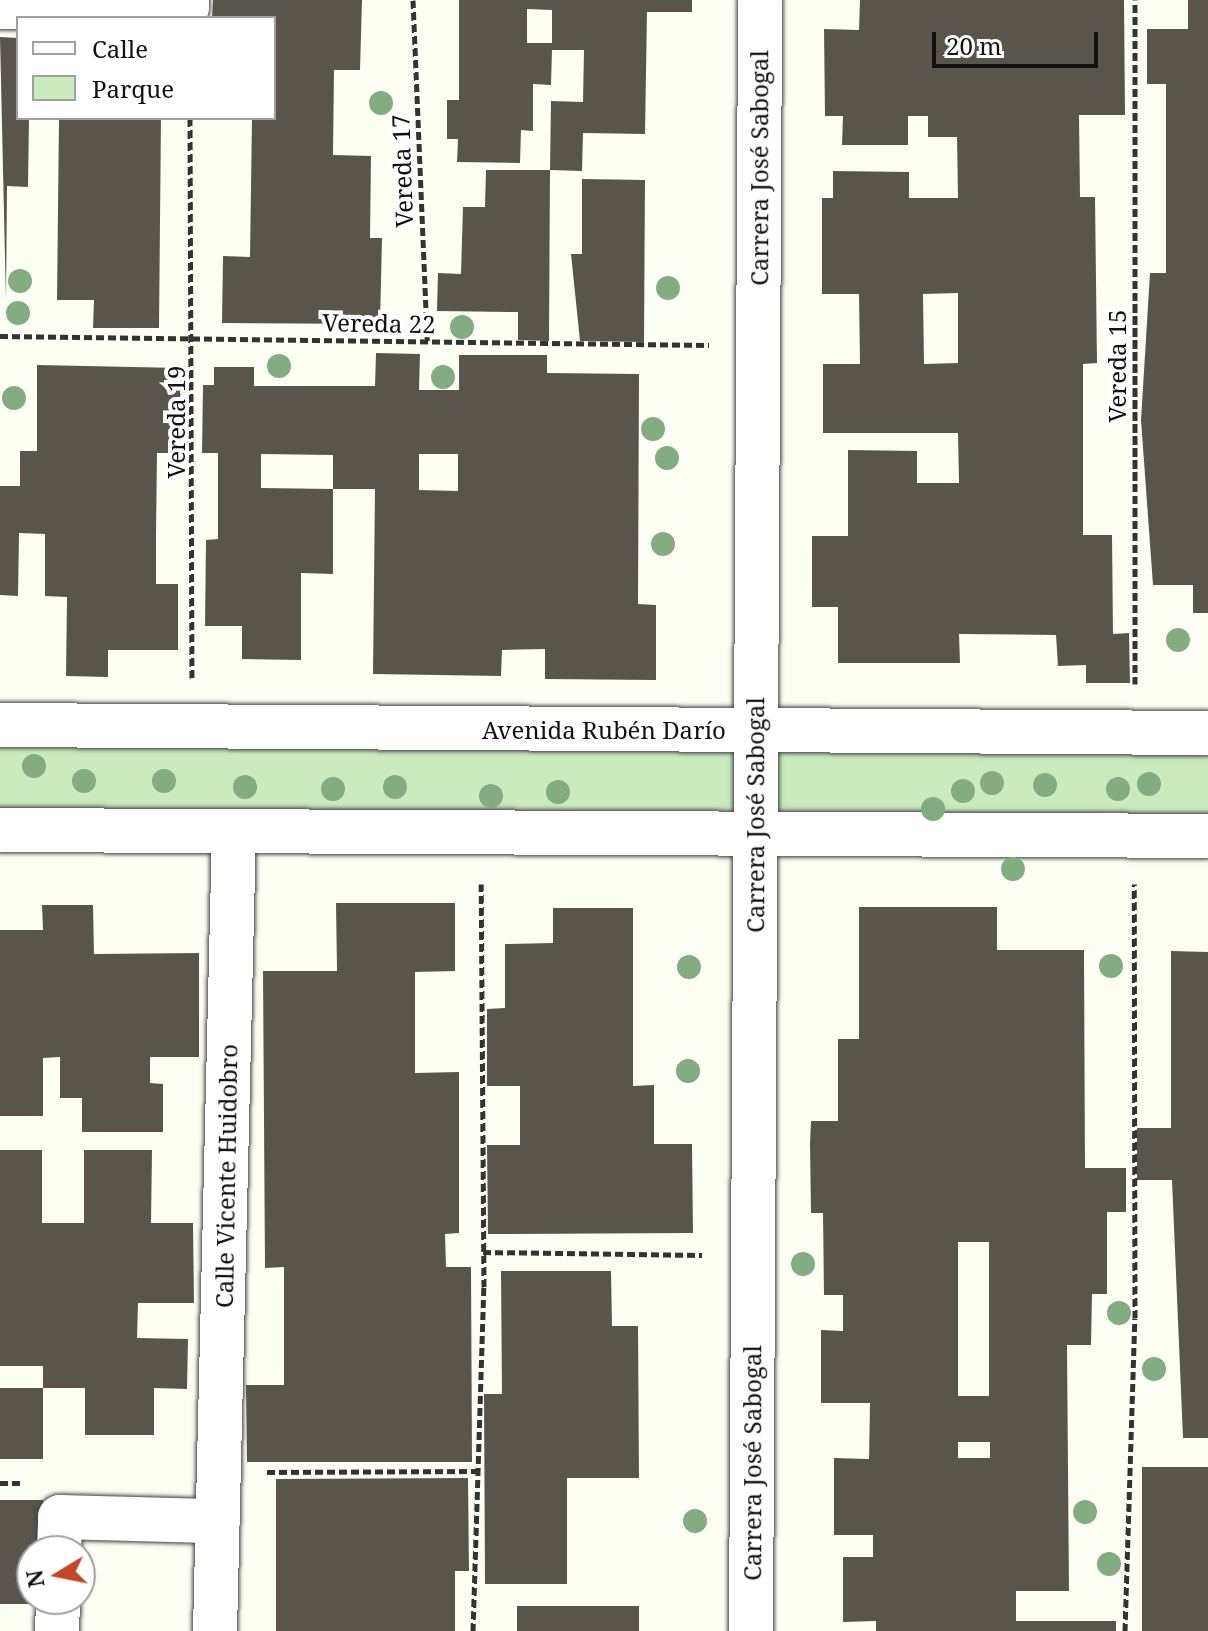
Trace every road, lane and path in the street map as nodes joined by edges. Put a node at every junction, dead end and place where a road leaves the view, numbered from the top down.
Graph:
1 (187, 0) edge
2 (413, 0) edge
3 (760, 0) edge
4 (1135, 0) edge
5 (0, 7) edge
6 (190, 120) edge
7 (0, 336) edge
8 (194, 338) junction
9 (427, 341) junction
10 (758, 346) junction
11 (0, 725) edge
12 (191, 727) junction
13 (755, 731) junction
14 (1135, 733) junction
15 (1208, 733) edge
16 (0, 830) edge
17 (234, 831) junction
18 (481, 832) junction
19 (755, 834) junction
20 (1134, 835) junction
21 (1208, 836) edge
22 (483, 1252) junction
23 (753, 1256) junction
24 (478, 1471) junction
25 (219, 1472) junction
26 (218, 1521) junction
27 (59, 1535) edge
28 (215, 1631) edge
29 (473, 1631) edge
30 (751, 1631) edge
31 (1125, 1631) edge

1 - 5 street
2 - 9 path, Vereda 17
3 - 10 street, Carrera José Sabogal
4 - 14 path, Vereda 15
6 - 8 path, Vereda 19
7 - 8 path, Vereda 22
8 - 9 path, Vereda 22
8 - 12 path, Vereda 19
9 - 10 path, Vereda 22
10 - 13 street, Carrera José Sabogal
11 - 12 street, Avenida Rubén Darío
12 - 13 street, Avenida Rubén Darío
13 - 14 street, Avenida Rubén Darío
13 - 19 street, Carrera José Sabogal
14 - 15 street, Avenida Rubén Darío
16 - 17 street
17 - 18 street
17 - 25 street, Calle Vicente Huidobro
18 - 19 street
18 - 22 path
19 - 20 street
19 - 23 street, Carrera José Sabogal
20 - 21 street
20 - 31 path
22 - 23 path
22 - 24 path
23 - 30 street, Carrera José Sabogal
24 - 25 path
24 - 29 path
25 - 26 street, Calle Vicente Huidobro
26 - 27 street
26 - 28 street, Calle Vicente Huidobro

